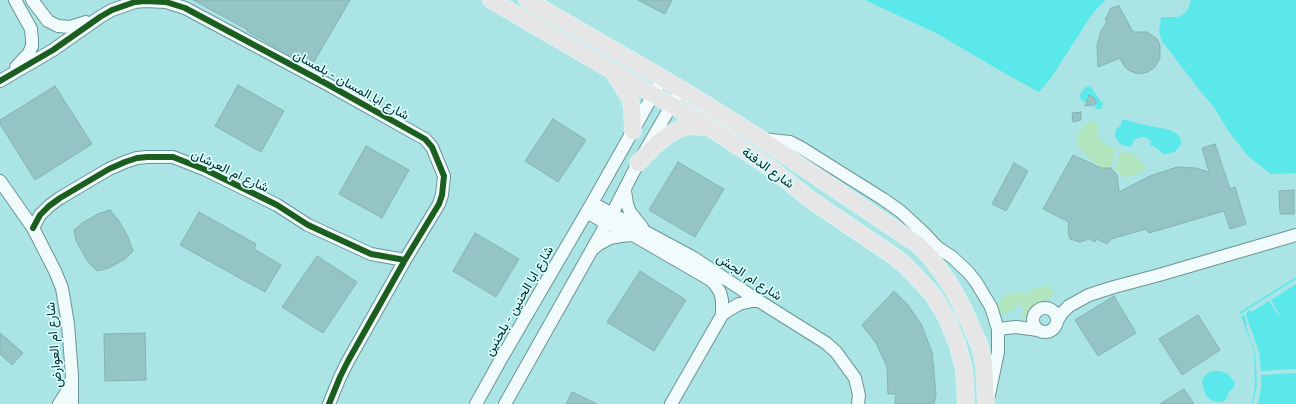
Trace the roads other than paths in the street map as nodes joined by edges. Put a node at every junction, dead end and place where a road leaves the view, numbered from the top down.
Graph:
1 (15, 0) edge
2 (32, 0) edge
3 (491, 0) edge
4 (527, 0) edge
5 (100, 17) junction
6 (613, 71) junction
7 (3, 79) edge
8 (662, 79) junction
9 (681, 89) junction
10 (654, 94) junction
11 (672, 105) junction
12 (709, 127) junction
13 (633, 131) junction
14 (761, 139) junction
15 (638, 163) junction
16 (0, 181) edge
17 (625, 191) junction
18 (589, 208) junction
19 (609, 219) junction
20 (33, 228) junction
21 (647, 232) junction
22 (633, 235) junction
23 (1296, 235) edge
24 (911, 240) junction
25 (937, 247) junction
26 (590, 251) junction
27 (404, 260) junction
28 (759, 301) junction
29 (1069, 306) junction
30 (1051, 310) junction
31 (722, 315) junction
32 (1033, 317) junction
33 (1057, 321) junction
34 (1016, 327) junction
35 (998, 328) junction
36 (1038, 330) junction
37 (72, 376) junction
38 (59, 404) edge
39 (72, 404) edge
40 (329, 404) edge
41 (476, 404) edge
42 (505, 404) edge
43 (671, 404) edge
44 (858, 404) edge
45 (966, 404) edge
46 (986, 404) edge

1 - 7 street, شارع ابا المسان - بلمسان
2 - 5 street, شارع ابا المسان - بلمسان
3 - 6 main road, شارع الدفنة
4 - 8 main road, شارع الدفنة
5 - 7 street, شارع ابا المسان - بلمسان
5 - 27 street, شارع ابا المسان - بلمسان
6 - 10 main road, شارع الدفنة
6 - 13 main road
8 - 9 main road, شارع الدفنة
8 - 10 street, شارع ابا الحنين - بلحنين
9 - 11 street
9 - 14 main road, شارع الدفنة
10 - 11 main road, شارع الدفنة
10 - 13 street, شارع ابا الحنين - بلحنين
11 - 12 main road, شارع الدفنة
11 - 15 street
12 - 15 main road
12 - 45 main road, شارع الدفنة
13 - 18 street, شارع ابا الحنين - بلحنين
14 - 24 main road, شارع الدفنة
14 - 25 street, شارع الدفنة
15 - 17 street
16 - 20 street, شارع ام العوارض
17 - 19 street
17 - 21 street
18 - 19 street, شارع ام الجش
18 - 41 street, شارع ابا الحنين - بلحنين
19 - 21 street, شارع ام الجش
19 - 22 street
19 - 26 street
20 - 27 street, شارع ام العرشان
20 - 37 street, شارع ام العوارض
21 - 28 street, شارع ام الجش
22 - 26 street
22 - 31 street
23 - 29 street
24 - 25 main road
24 - 46 main road, شارع الدفنة
25 - 35 street, شارع الدفنة
26 - 42 street
27 - 40 street, شارع ابا المسان - بلمسان
28 - 31 street
28 - 44 street, شارع ام الجش
29 - 30 street
29 - 33 street
30 - 32 street
30 - 33 street
31 - 43 street
32 - 34 street
32 - 36 street
33 - 36 street
34 - 35 street
34 - 36 street
35 - 46 street, شارع الدفنة
37 - 38 street
37 - 39 street, شارع ام العوارض

